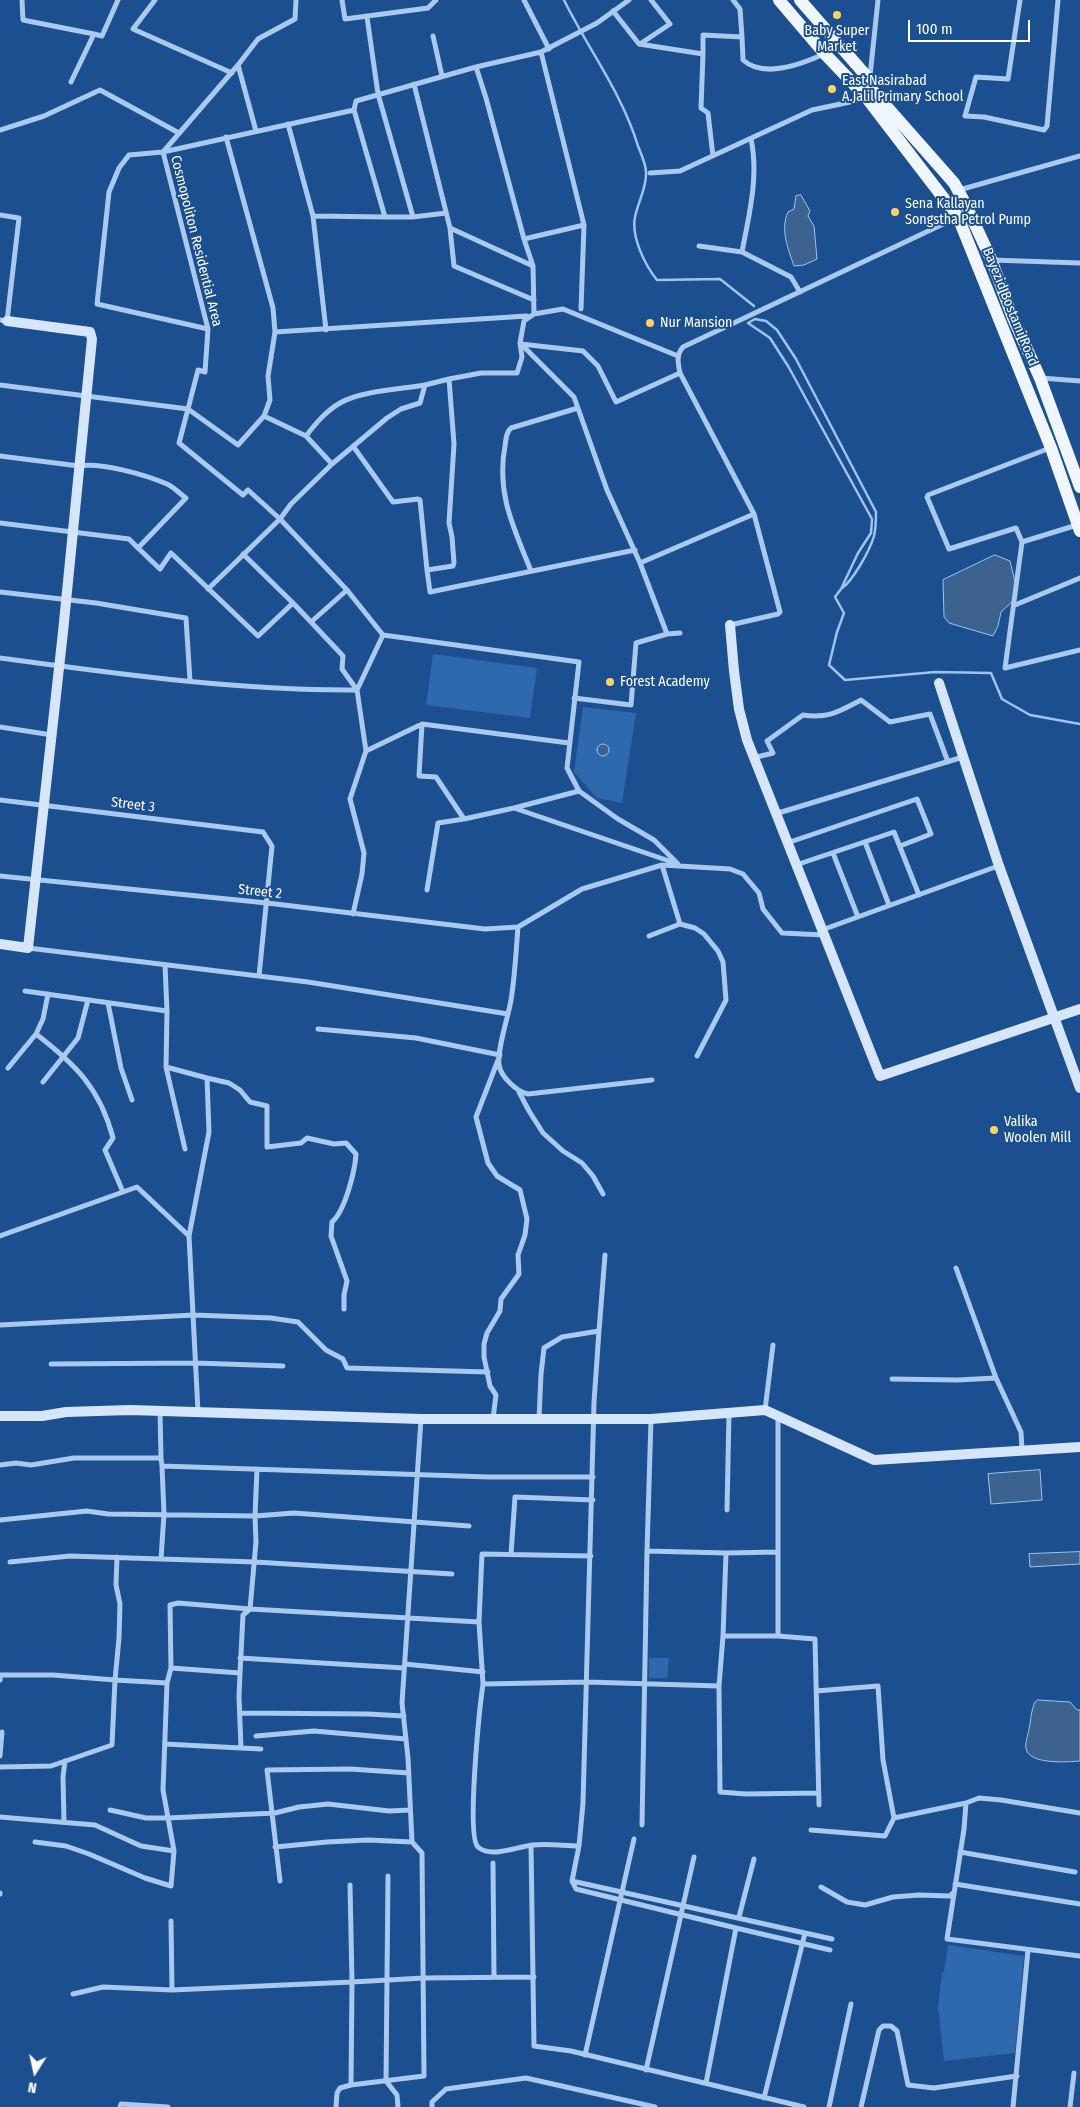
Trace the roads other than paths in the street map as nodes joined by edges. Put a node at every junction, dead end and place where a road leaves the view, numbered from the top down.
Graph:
1 (22, 0) edge
2 (118, 0) edge
3 (155, 0) edge
4 (296, 0) edge
5 (342, 0) edge
6 (436, 0) edge
7 (524, 0) edge
8 (628, 0) edge
9 (651, 0) edge
10 (734, 0) edge
11 (779, 0) edge
12 (786, 0) edge
13 (791, 0) edge
14 (800, 0) edge
15 (878, 0) edge
16 (1020, 0) edge
17 (1058, 0) edge
18 (613, 12) junction
19 (367, 17) junction
20 (94, 34) junction
21 (434, 36) dead end
22 (742, 37) junction
23 (639, 44) junction
24 (549, 48) junction
25 (541, 52) junction
26 (703, 54) junction
27 (825, 54) junction
28 (238, 65) junction
29 (476, 67) junction
30 (232, 73) junction
31 (442, 76) junction
32 (71, 82) dead end
33 (414, 84) junction
34 (856, 86) junction
35 (869, 89) junction
36 (378, 94) junction
37 (354, 110) junction
38 (288, 124) junction
39 (0, 130) edge
40 (256, 131) junction
41 (179, 133) junction
42 (226, 137) junction
43 (751, 139) junction
44 (162, 152) junction
45 (713, 156) junction
46 (1080, 156) edge
47 (650, 173) dead end
48 (958, 190) junction
49 (446, 213) junction
50 (0, 215) edge
51 (313, 216) junction
52 (385, 217) junction
53 (413, 217) junction
54 (958, 217) junction
55 (584, 224) junction
56 (450, 228) junction
57 (524, 239) junction
58 (698, 246) dead end
59 (742, 252) junction
60 (991, 260) junction
61 (1080, 263) edge
62 (533, 266) junction
63 (800, 292) junction
64 (534, 300) junction
65 (581, 308) dead end
66 (534, 314) junction
67 (528, 316) junction
68 (4, 321) edge
69 (208, 329) junction
70 (326, 330) junction
71 (276, 332) junction
72 (520, 344) junction
73 (678, 356) junction
74 (680, 373) junction
75 (1040, 378) junction
76 (449, 379) junction
77 (1080, 381) edge
78 (0, 385) edge
79 (425, 385) junction
80 (85, 396) junction
81 (578, 408) junction
82 (188, 409) junction
83 (264, 416) junction
84 (306, 436) junction
85 (352, 446) junction
86 (1051, 448) junction
87 (0, 456) edge
88 (332, 464) junction
89 (79, 466) junction
90 (1080, 487) edge
91 (754, 514) junction
92 (280, 519) junction
93 (0, 523) edge
94 (1079, 528) edge
95 (72, 533) junction
96 (1022, 542) junction
97 (138, 548) junction
98 (635, 550) junction
99 (243, 554) junction
100 (640, 563) junction
101 (427, 570) junction
102 (531, 571) junction
103 (1080, 578) edge
104 (208, 589) junction
105 (347, 590) junction
106 (0, 592) edge
107 (66, 599) junction
108 (293, 603) junction
109 (1015, 605) junction
110 (311, 622) junction
111 (730, 625) joint
112 (680, 633) dead end
113 (667, 634) junction
114 (383, 635) junction
115 (1080, 650) edge
116 (0, 658) edge
117 (59, 666) junction
118 (190, 682) junction
119 (939, 683) dead end
120 (357, 690) junction
121 (574, 698) junction
122 (422, 724) junction
123 (0, 728) edge
124 (52, 735) junction
125 (569, 743) junction
126 (366, 750) junction
127 (963, 757) junction
128 (753, 758) junction
129 (948, 762) junction
130 (579, 791) junction
131 (0, 800) edge
132 (44, 806) junction
133 (514, 808) junction
134 (775, 814) junction
135 (464, 819) junction
136 (865, 842) junction
137 (787, 843) junction
138 (900, 846) junction
139 (832, 852) junction
140 (662, 865) junction
141 (796, 865) junction
142 (999, 866) junction
143 (0, 876) edge
144 (36, 881) junction
145 (427, 890) dead end
146 (919, 895) junction
147 (267, 903) junction
148 (889, 906) junction
149 (354, 914) junction
150 (858, 917) junction
151 (680, 924) junction
152 (518, 927) junction
153 (823, 933) junction
154 (650, 936) dead end
155 (0, 944) edge
156 (28, 948) junction
157 (165, 966) junction
158 (259, 976) junction
159 (25, 991) dead end
160 (48, 994) junction
161 (88, 1000) junction
162 (108, 1003) junction
163 (1080, 1010) edge
164 (167, 1011) junction
165 (508, 1014) junction
166 (1054, 1018) junction
167 (318, 1029) dead end
168 (36, 1034) junction
169 (64, 1055) junction
170 (500, 1055) junction
171 (697, 1056) dead end
172 (166, 1067) junction
173 (8, 1068) dead end
174 (207, 1078) junction
175 (652, 1080) dead end
176 (43, 1082) dead end
177 (1080, 1088) edge
178 (519, 1091) junction
179 (132, 1100) dead end
180 (186, 1149) dead end
181 (123, 1192) junction
182 (603, 1194) dead end
183 (0, 1236) edge
184 (189, 1236) junction
185 (605, 1255) dead end
186 (956, 1268) dead end
187 (344, 1309) dead end
188 (194, 1315) junction
189 (0, 1326) edge
190 (599, 1332) junction
191 (773, 1345) dead end
192 (196, 1363) junction
193 (51, 1364) dead end
194 (283, 1366) dead end
195 (488, 1372) junction
196 (996, 1378) junction
197 (892, 1379) dead end
198 (765, 1410) junction
199 (160, 1411) junction
200 (198, 1413) junction
201 (729, 1413) junction
202 (0, 1416) edge
203 (778, 1416) junction
204 (421, 1419) junction
205 (493, 1419) junction
206 (539, 1419) junction
207 (595, 1419) junction
208 (651, 1419) junction
209 (1080, 1447) edge
210 (1022, 1450) junction
211 (161, 1458) junction
212 (0, 1465) edge
213 (162, 1466) junction
214 (257, 1469) junction
215 (418, 1475) junction
216 (593, 1477) junction
217 (593, 1500) junction
218 (727, 1510) dead end
219 (164, 1514) junction
220 (255, 1516) junction
221 (0, 1520) edge
222 (415, 1523) junction
223 (469, 1526) dead end
224 (647, 1551) junction
225 (778, 1552) junction
226 (726, 1553) junction
227 (511, 1554) junction
228 (591, 1556) junction
229 (118, 1558) junction
230 (161, 1559) junction
231 (10, 1562) dead end
232 (255, 1562) junction
233 (412, 1571) junction
234 (452, 1574) dead end
235 (250, 1609) junction
236 (409, 1617) junction
237 (479, 1622) junction
238 (723, 1636) junction
239 (778, 1636) junction
240 (240, 1658) junction
241 (405, 1666) junction
242 (171, 1668) junction
243 (483, 1672) junction
244 (240, 1673) junction
245 (0, 1680) edge
246 (115, 1680) junction
247 (588, 1682) junction
248 (167, 1683) junction
249 (483, 1684) junction
250 (643, 1684) junction
251 (719, 1686) junction
252 (816, 1691) junction
253 (240, 1713) junction
254 (404, 1716) junction
255 (2, 1732) dead end
256 (256, 1736) dead end
257 (406, 1739) junction
258 (165, 1744) junction
259 (241, 1748) junction
260 (261, 1748) dead end
261 (0, 1756) edge
262 (65, 1761) junction
263 (0, 1767) edge
264 (409, 1773) junction
265 (818, 1792) junction
266 (966, 1803) junction
267 (819, 1804) dead end
268 (110, 1810) dead end
269 (410, 1810) junction
270 (272, 1813) junction
271 (1080, 1813) edge
272 (0, 1817) edge
273 (168, 1818) junction
274 (894, 1818) junction
275 (64, 1822) junction
276 (642, 1825) dead end
277 (811, 1830) dead end
278 (634, 1839) dead end
279 (35, 1842) dead end
280 (412, 1842) junction
281 (531, 1845) junction
282 (579, 1846) junction
283 (276, 1847) junction
284 (174, 1851) junction
285 (960, 1852) junction
286 (694, 1857) dead end
287 (754, 1859) dead end
288 (493, 1863) dead end
289 (1075, 1872) dead end
290 (388, 1876) dead end
291 (280, 1881) dead end
292 (572, 1881) junction
293 (955, 1884) junction
294 (350, 1885) dead end
295 (821, 1887) dead end
296 (622, 1891) junction
297 (954, 1893) junction
298 (620, 1899) junction
299 (684, 1904) junction
300 (1080, 1904) edge
301 (681, 1914) junction
302 (739, 1917) junction
303 (171, 1921) dead end
304 (736, 1928) junction
305 (805, 1933) junction
306 (832, 1938) dead end
307 (802, 1944) junction
308 (830, 1950) dead end
309 (1028, 1950) junction
310 (1080, 1956) edge
311 (534, 1976) junction
312 (494, 1977) junction
313 (424, 1978) junction
314 (388, 1979) junction
315 (352, 1982) junction
316 (172, 1990) junction
317 (73, 1994) dead end
318 (851, 2004) dead end
319 (585, 2055) junction
320 (646, 2070) junction
321 (1074, 2073) dead end
322 (1017, 2076) junction
323 (386, 2082) junction
324 (706, 2083) junction
325 (351, 2085) junction
326 (764, 2098) junction
327 (120, 2107) edge
328 (168, 2107) edge
329 (336, 2107) edge
330 (398, 2107) edge
331 (432, 2107) edge
332 (655, 2107) edge
333 (804, 2107) edge
334 (829, 2107) edge
335 (862, 2107) edge
336 (1013, 2107) edge
337 (1070, 2107) edge

1 - 20 street
2 - 20 street
3 - 30 street
4 - 28 street
5 - 19 street
6 - 19 street
7 - 24 street
8 - 18 street
9 - 23 street
10 - 22 street
11 - 27 main road, Bayezid Bostami Road
12 - 34 main road
13 - 35 main road
14 - 35 main road, Bayezid Bostami Road
15 - 35 street
16 - 17 street
18 - 23 street
18 - 24 street, Cosmopoliton Residential Area
19 - 36 street
20 - 32 street
21 - 31 street
22 - 26 street
22 - 27 street
23 - 26 street
24 - 25 street, Cosmopoliton Residential Area
25 - 29 street, Cosmopoliton Residential Area
25 - 55 street
26 - 45 street
27 - 34 main road, Bayezid Bostami Road
28 - 30 street
28 - 40 street
29 - 31 street, Cosmopoliton Residential Area
29 - 57 street
30 - 41 street
31 - 33 street, Cosmopoliton Residential Area
33 - 36 street, Cosmopoliton Residential Area
33 - 49 street
34 - 35 main road, Bayezid Bostami Road
35 - 43 street
35 - 48 main road, Bayezid Bostami Road
35 - 54 main road, Bayezid Bostami Road
36 - 37 street, Cosmopoliton Residential Area
36 - 53 street
37 - 38 street, Cosmopoliton Residential Area
37 - 52 street
38 - 40 street, Cosmopoliton Residential Area
38 - 51 street
39 - 41 street
40 - 42 street, Cosmopoliton Residential Area
41 - 44 street
42 - 44 street, Cosmopoliton Residential Area
42 - 71 street
43 - 45 street
43 - 59 street
44 - 69 street, Cosmopoliton Residential Area
44 - 69 street
45 - 47 street
46 - 48 street
48 - 60 main road, Bayezid Bostami Road
49 - 53 street
49 - 56 street
50 - 68 street
51 - 52 street
51 - 70 street
52 - 53 street
54 - 63 street
54 - 86 main road, Bayezid Bostami Road
55 - 57 street
55 - 65 street
56 - 62 street
56 - 64 street
57 - 62 street
58 - 59 street
59 - 63 street
60 - 61 street
60 - 75 main road, Bayezid Bostami Road
62 - 64 street
63 - 73 street
64 - 66 street
66 - 67 street
66 - 73 street
67 - 70 street
67 - 72 street
68 - 80 street
69 - 82 street, Cosmopoliton Residential Area
70 - 71 street
71 - 83 street
72 - 74 street
72 - 76 street
72 - 81 street
73 - 74 street
74 - 91 street
75 - 77 street
75 - 90 main road, Bayezid Bostami Road
76 - 79 street
76 - 101 street
78 - 80 street
79 - 84 street
79 - 85 street
80 - 82 street
80 - 89 street
81 - 98 street
81 - 102 street
82 - 83 street
82 - 92 street
83 - 84 street
84 - 88 street
85 - 88 street
85 - 101 street
86 - 94 main road, Bayezid Bostami Road
86 - 96 street
87 - 89 street
88 - 92 street
89 - 95 street
89 - 97 street
91 - 100 street
91 - 111 street
92 - 99 street
92 - 105 street
93 - 95 street
94 - 96 street
95 - 97 street
95 - 107 street
96 - 109 street
97 - 104 street
98 - 100 street
98 - 102 street
99 - 104 street
99 - 108 street
100 - 113 street
101 - 102 street
103 - 109 street
104 - 108 street
105 - 110 street
105 - 114 street
106 - 107 street
107 - 117 street
107 - 118 street
108 - 110 street
109 - 115 street
110 - 120 street
111 - 128 street
112 - 113 street
113 - 121 street
114 - 120 street
114 - 121 street
116 - 117 street
117 - 118 street
117 - 124 street
118 - 120 street
119 - 127 street
120 - 126 street
121 - 125 street
122 - 125 street
122 - 126 street
122 - 135 street
123 - 124 street
124 - 132 street
125 - 130 street
126 - 149 street
127 - 129 street
127 - 142 street
128 - 129 street
128 - 134 street
129 - 134 street
130 - 133 street
130 - 133 street
131 - 132 street, Street 3
132 - 144 street
132 - 147 street, Street 3
133 - 135 street
134 - 137 street
135 - 145 street
136 - 138 street
136 - 139 street
136 - 148 street
137 - 138 street
137 - 141 street
138 - 146 street
139 - 141 street
139 - 150 street
140 - 151 street
140 - 152 street
140 - 153 street
141 - 153 street
142 - 146 street
142 - 166 street
143 - 144 street, Street 2
144 - 147 street, Street 2
144 - 156 street
146 - 148 street
147 - 149 street, Street 2
147 - 158 street
148 - 150 street
149 - 152 street, Street 2
150 - 153 street
151 - 154 street
151 - 171 street
152 - 165 street
153 - 166 street
155 - 156 street
156 - 157 street
157 - 158 street
157 - 164 street
158 - 165 street
159 - 160 street
160 - 161 street
160 - 168 street
161 - 162 street
161 - 169 street
162 - 164 street
162 - 179 street
163 - 166 street
164 - 172 street
165 - 170 street
166 - 177 street
167 - 170 street
168 - 169 street
168 - 173 street
169 - 176 street
169 - 181 street
170 - 178 street
170 - 195 street
172 - 174 street
172 - 180 street
174 - 184 street
174 - 187 street
175 - 178 street
178 - 182 street
181 - 183 street
181 - 184 street
184 - 188 street
185 - 190 street
186 - 196 street
188 - 189 street
188 - 192 street
188 - 195 street
190 - 206 street
190 - 207 street
191 - 198 street
192 - 193 street
192 - 194 street
192 - 200 street
195 - 205 street
196 - 197 street
196 - 210 street
198 - 201 street
198 - 203 street
199 - 200 street
199 - 202 street
199 - 211 street
200 - 204 street
201 - 208 street
201 - 218 street
203 - 210 street
203 - 225 street
204 - 205 street
204 - 215 street
205 - 206 street
206 - 207 street
207 - 208 street
207 - 216 street
208 - 224 street
209 - 210 street
211 - 212 street
211 - 213 street
213 - 214 street
213 - 219 street
214 - 215 street
214 - 220 street
215 - 216 street
215 - 222 street
216 - 217 street
217 - 227 street
217 - 228 street
219 - 220 street
219 - 221 street
219 - 230 street
220 - 222 street
220 - 232 street
222 - 223 street
222 - 233 street
224 - 226 street
224 - 250 street
225 - 226 street
225 - 239 street
226 - 238 street
227 - 228 street
227 - 237 street
228 - 247 street
229 - 230 street
229 - 231 street
229 - 246 street
230 - 232 street
232 - 233 street
232 - 235 street
233 - 234 street
233 - 236 street
235 - 236 street
235 - 240 street
235 - 242 street
236 - 237 street
236 - 241 street
237 - 243 street
238 - 239 street
238 - 251 street
239 - 252 street
240 - 241 street
240 - 244 street
241 - 243 street
241 - 254 street
242 - 244 street
242 - 248 street
243 - 249 street
244 - 253 street
245 - 246 street
246 - 248 street
246 - 262 street
247 - 249 street
247 - 250 street
247 - 282 street
248 - 258 street
249 - 281 street
250 - 251 street
250 - 276 street
251 - 265 street
252 - 265 street
252 - 274 street
253 - 254 street
253 - 259 street
254 - 257 street
255 - 261 street
256 - 257 street
257 - 264 street
258 - 259 street
258 - 273 street
259 - 260 street
262 - 263 street
262 - 275 street
264 - 269 street
264 - 270 street
265 - 267 street
266 - 271 street
266 - 274 street
266 - 285 street
268 - 273 street
269 - 270 street
269 - 280 street
270 - 273 street
270 - 283 street
272 - 275 street
273 - 284 street
274 - 277 street
275 - 284 street
278 - 296 street
279 - 284 street
280 - 283 street
280 - 313 street
281 - 282 street
281 - 311 street
282 - 292 street
283 - 291 street
285 - 289 street
285 - 293 street
286 - 299 street
287 - 302 street
288 - 312 street
290 - 314 street
292 - 296 street
292 - 298 street
293 - 297 street
293 - 300 street
294 - 315 street
295 - 297 street
296 - 298 street
296 - 299 street
297 - 309 street
298 - 301 street
298 - 319 street
299 - 301 street
299 - 302 street
301 - 304 street
301 - 320 street
302 - 305 street
303 - 316 street
304 - 307 street
304 - 324 street
305 - 306 street
305 - 307 street
307 - 308 street
307 - 326 street
309 - 310 street
309 - 322 street
311 - 312 street
311 - 319 street
312 - 313 street
313 - 314 street
313 - 323 street
314 - 315 street
314 - 323 street
315 - 316 street
315 - 325 street
316 - 317 street
318 - 334 street
319 - 320 street
320 - 324 street
321 - 337 street
322 - 335 street
322 - 336 street
323 - 325 street
323 - 330 street
324 - 326 street
325 - 329 street
326 - 333 street
327 - 328 street
331 - 332 street

